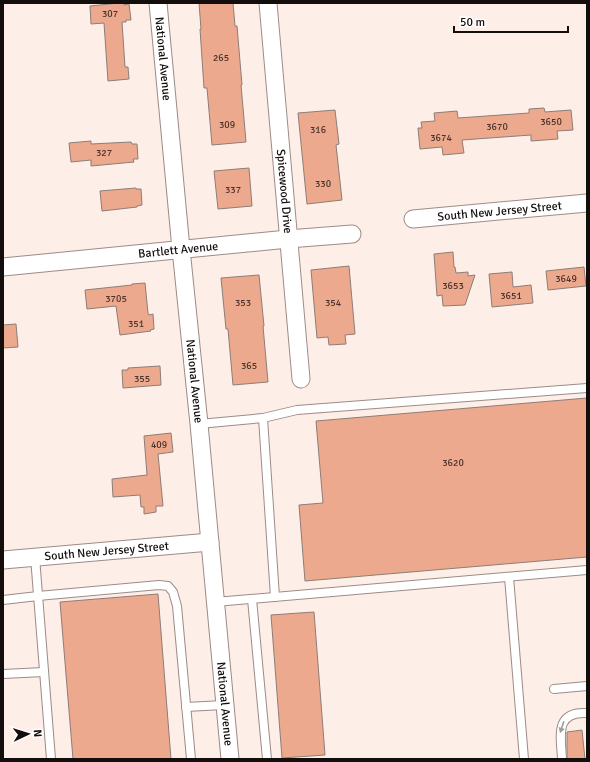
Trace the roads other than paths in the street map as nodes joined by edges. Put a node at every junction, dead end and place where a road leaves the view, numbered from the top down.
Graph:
1 (158, 3) edge
2 (268, 3) edge
3 (587, 203) edge
4 (413, 219) dead end
5 (352, 234) dead end
6 (288, 239) junction
7 (181, 249) junction
8 (3, 266) edge
9 (301, 379) dead end
10 (587, 388) edge
11 (263, 418) junction
12 (199, 424) junction
13 (210, 542) junction
14 (35, 557) junction
15 (3, 560) edge
16 (587, 570) edge
17 (509, 577) junction
18 (38, 596) junction
19 (275, 597) junction
20 (252, 599) junction
21 (3, 600) edge
22 (215, 602) junction
23 (44, 672) junction
24 (3, 674) edge
25 (587, 686) edge
26 (554, 689) dead end
27 (224, 705) junction
28 (186, 707) junction
29 (587, 713) edge
30 (51, 759) edge
31 (191, 759) edge
32 (230, 759) edge
33 (267, 759) edge
34 (524, 759) edge
35 (562, 759) edge

1 - 7 street, National Avenue
2 - 6 street, Spicewood Drive
3 - 4 street, South New Jersey Street
5 - 6 street, Bartlett Avenue
6 - 7 street, Bartlett Avenue
6 - 9 street, Spicewood Drive
7 - 8 street, Bartlett Avenue
7 - 12 street, National Avenue
10 - 11 lane
11 - 12 lane
11 - 19 lane
12 - 13 street, National Avenue
13 - 14 street, South New Jersey Street
13 - 22 street, National Avenue
14 - 15 street, South New Jersey Street
14 - 18 lane
16 - 17 lane
17 - 19 lane
17 - 34 lane
18 - 21 lane
18 - 23 lane
18 - 28 lane
19 - 20 lane
20 - 22 lane
20 - 33 lane
22 - 27 street, National Avenue
23 - 24 lane
23 - 30 lane
25 - 26 lane
27 - 28 lane
27 - 32 street, National Avenue
28 - 31 lane
29 -> 35 lane

